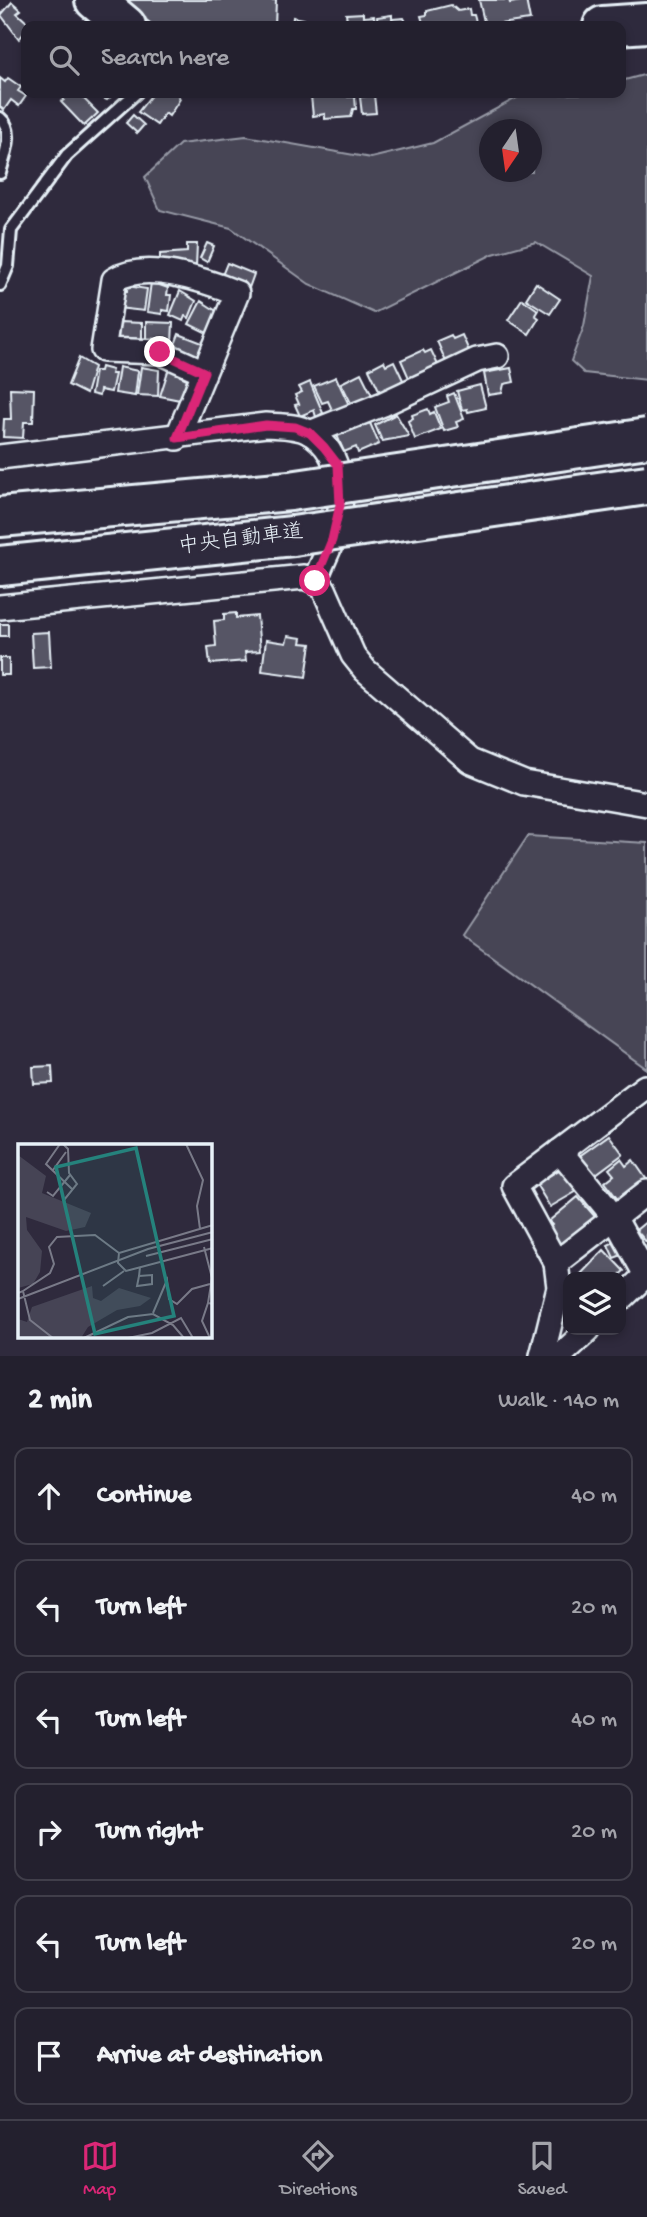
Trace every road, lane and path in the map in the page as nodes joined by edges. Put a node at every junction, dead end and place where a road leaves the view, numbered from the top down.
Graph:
1 (95, 0) edge
2 (120, 21) edge
3 (647, 23) edge
4 (626, 24) edge
5 (130, 98) edge
6 (0, 118) edge
7 (0, 173) edge
8 (0, 285) edge
9 (496, 356) dead end
10 (204, 372) junction
11 (310, 433) junction
12 (177, 438) junction
13 (647, 438) edge
14 (0, 457) edge
15 (647, 485) edge
16 (0, 517) edge
17 (0, 566) edge
18 (315, 581) junction
19 (0, 607) edge
20 (647, 803) edge
21 (645, 1087) dead end
22 (560, 1151) junction
23 (647, 1192) edge
24 (614, 1217) junction
25 (556, 1263) junction
26 (647, 1276) edge
27 (626, 1295) edge
28 (583, 1335) edge
29 (542, 1356) edge

1 - 2 highway
3 - 4 highway
5 - 8 lane
6 - 7 lane
9 - 11 street
10 - 10 street
10 - 12 street
11 - 12 street
11 - 18 street
12 - 14 street
13 - 16 highway, 中央自動車道, bridge
15 - 17 highway, 中央自動車道, bridge
18 - 19 street
18 - 20 street
21 - 22 street
22 - 24 street
22 - 25 street
23 - 24 street
24 - 25 street
24 - 26 street
25 - 29 street
26 - 27 street
28 - 29 street

